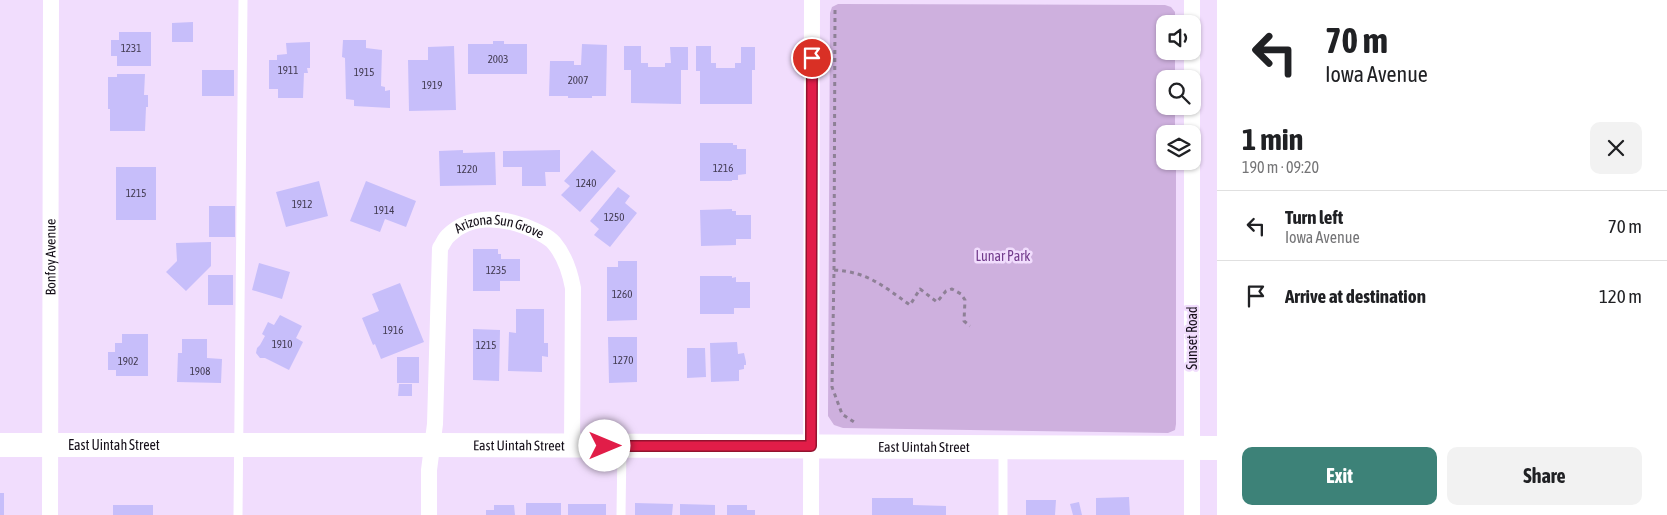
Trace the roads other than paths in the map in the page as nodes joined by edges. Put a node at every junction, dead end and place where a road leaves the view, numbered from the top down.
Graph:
1 (51, 0) edge
2 (242, 0) edge
3 (812, 0) edge
4 (1192, 0) edge
5 (1192, 15) edge
6 (1192, 170) edge
7 (50, 445) junction
8 (238, 445) junction
9 (433, 445) junction
10 (572, 445) junction
11 (0, 446) edge
12 (622, 446) junction
13 (811, 446) junction
14 (1003, 447) junction
15 (1192, 448) junction
16 (1217, 448) edge
17 (50, 515) edge
18 (238, 515) edge
19 (429, 515) edge
20 (621, 515) edge
21 (811, 515) edge
22 (1003, 515) edge
23 (1192, 515) edge

1 - 7 street, Bonfoy Avenue
2 - 8 lane
3 - 13 street
4 - 5 street
6 - 15 street, Sunset Road
7 - 8 main road, East Uintah Street
7 - 11 main road, East Uintah Street
7 - 17 street, Bonfoy Avenue
8 - 9 main road, East Uintah Street
8 - 18 lane
9 - 10 main road, East Uintah Street
9 - 10 street, Arizona Sun Grove
9 - 19 street, Arizona Sun Grove
10 - 12 main road, East Uintah Street
12 - 13 main road, East Uintah Street
12 - 20 lane
13 - 14 main road, East Uintah Street
13 - 21 street
14 - 15 main road, East Uintah Street
14 - 22 lane
15 - 16 main road, East Uintah Street
15 - 23 street, Sunset Road

